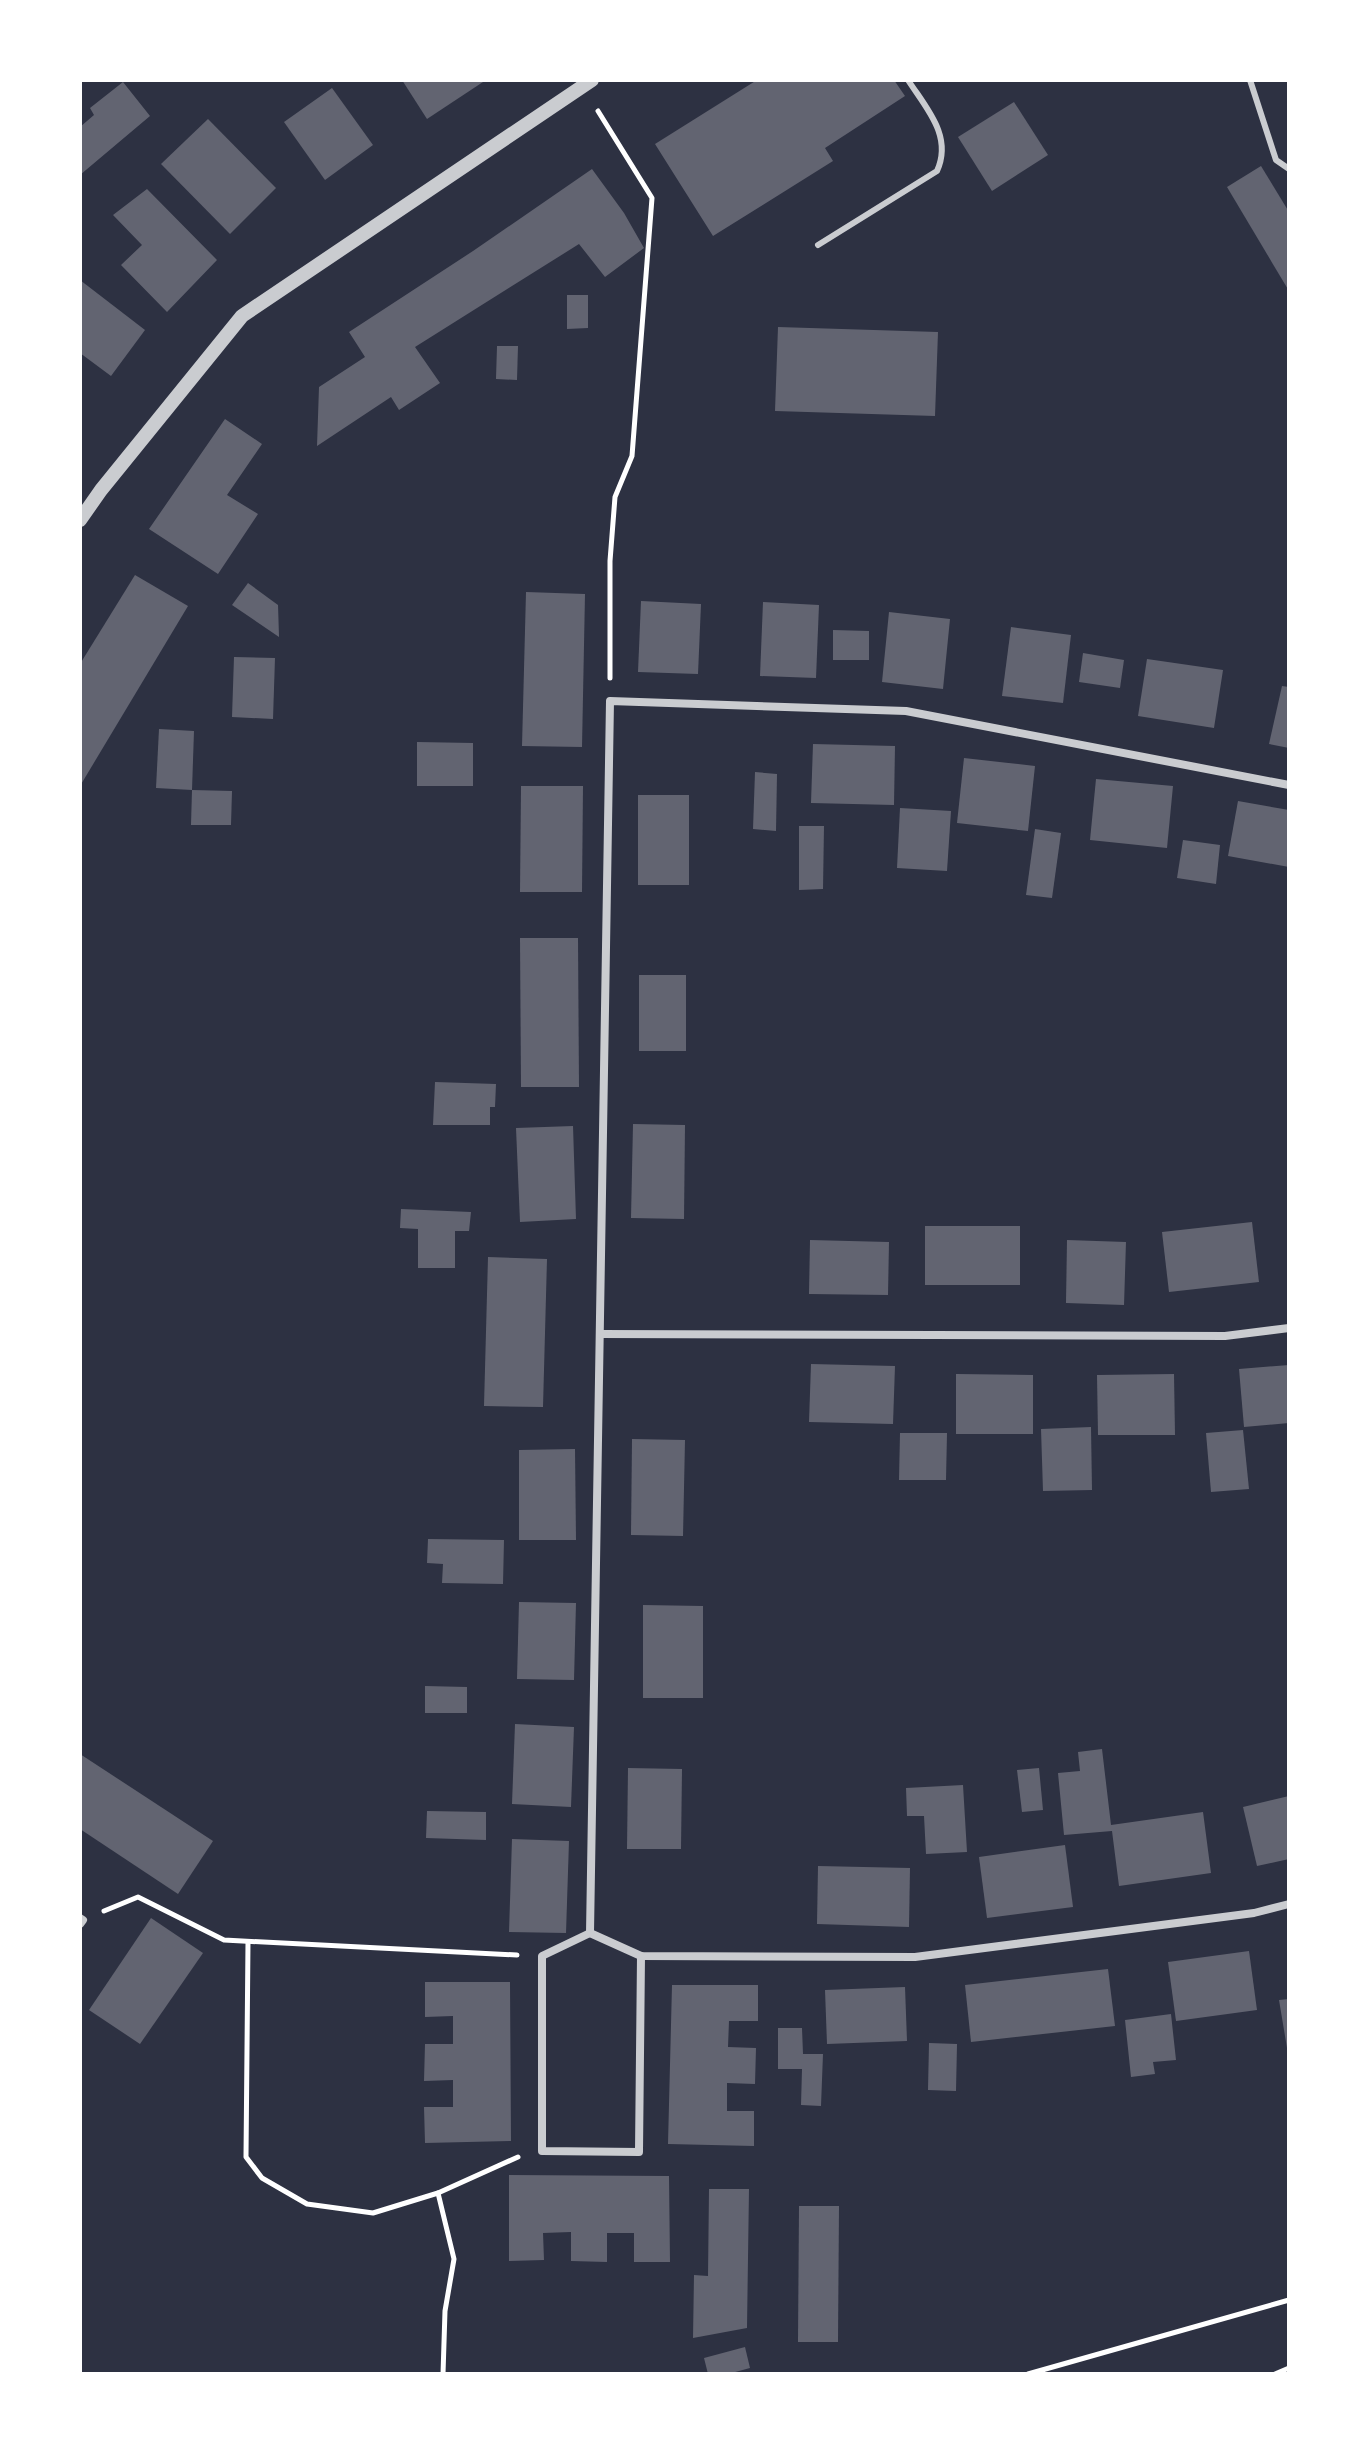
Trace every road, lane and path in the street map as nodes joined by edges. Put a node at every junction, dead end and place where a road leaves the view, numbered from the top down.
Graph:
1 (908, 80) edge
2 (1250, 80) edge
3 (587, 83) edge
4 (1289, 169) edge
5 (818, 245) dead end
6 (80, 520) edge
7 (610, 701) junction
8 (1289, 785) edge
9 (1289, 1328) edge
10 (600, 1334) junction
11 (1289, 1904) edge
12 (81, 1921) edge
13 (590, 1933) junction
14 (248, 1942) junction
15 (542, 1956) junction
16 (641, 1956) junction
17 (542, 2151) junction
18 (438, 2193) junction
19 (1289, 2300) edge
20 (1289, 2368) edge
21 (443, 2374) edge
22 (1028, 2374) edge
23 (1275, 2374) edge

1 - 5 lane
2 - 4 lane
3 - 6 street
3 - 7 path
7 - 8 street
7 - 10 street
9 - 10 street
10 - 13 street
11 - 16 street
12 - 14 path
13 - 15 street
13 - 16 street
14 - 15 path
14 - 18 path
15 - 17 street
16 - 17 street
17 - 18 path
18 - 21 path
19 - 22 path
20 - 23 path

